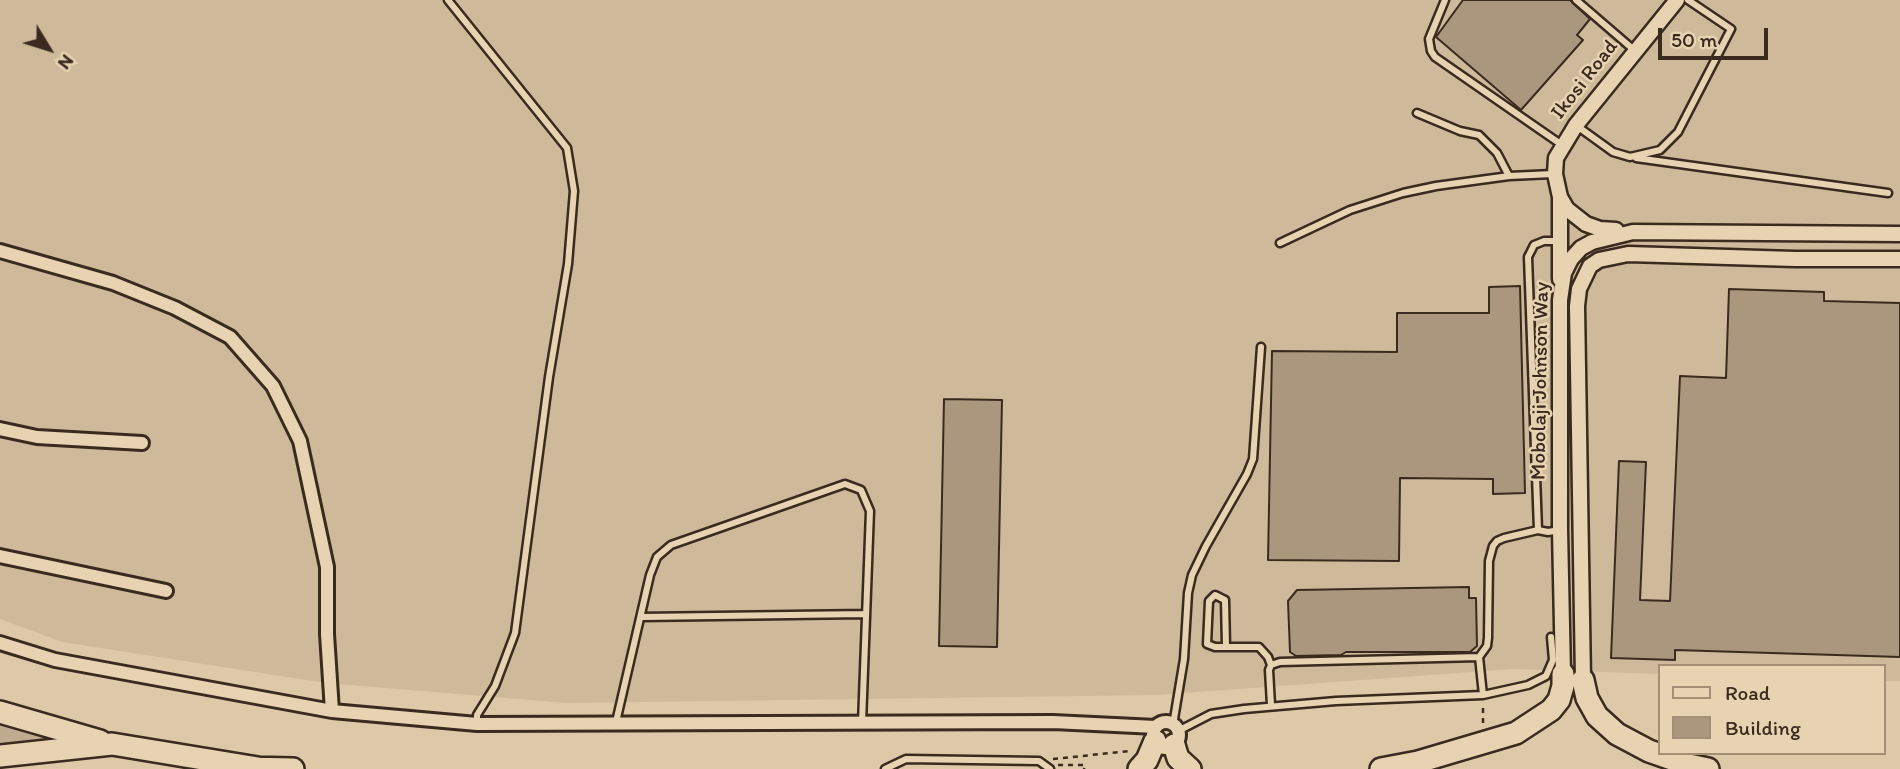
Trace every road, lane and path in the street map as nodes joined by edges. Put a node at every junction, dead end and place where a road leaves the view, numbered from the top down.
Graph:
1 (448, 0) edge
2 (1445, 0) edge
3 (1576, 0) edge
4 (1677, 0) edge
5 (1688, 0) edge
6 (1634, 50) junction
7 (1417, 113) dead end
8 (1576, 125) junction
9 (1562, 145) junction
10 (1630, 157) junction
11 (1555, 174) junction
12 (1509, 176) junction
13 (1888, 193) dead end
14 (1560, 197) junction
15 (1586, 224) junction
16 (1633, 232) junction
17 (1900, 234) edge
18 (1598, 240) junction
19 (1560, 241) junction
20 (1280, 243) dead end
21 (0, 251) edge
22 (1605, 258) junction
23 (1900, 259) edge
24 (1562, 271) junction
25 (1582, 281) junction
26 (1261, 347) dead end
27 (0, 429) edge
28 (142, 443) dead end
29 (1538, 530) junction
30 (1560, 530) junction
31 (0, 556) edge
32 (166, 591) dead end
33 (866, 614) junction
34 (640, 618) junction
35 (1551, 637) dead end
36 (0, 643) edge
37 (1226, 646) junction
38 (1479, 657) junction
39 (1271, 666) junction
40 (1573, 677) junction
41 (1483, 695) junction
42 (1271, 705) junction
43 (332, 711) junction
44 (0, 712) edge
45 (1483, 722) dead end
46 (862, 723) junction
47 (477, 724) junction
48 (616, 724) junction
49 (1137, 726) junction
50 (1167, 734) junction
51 (112, 744) junction
52 (1658, 754) edge
53 (1660, 755) edge
54 (0, 756) edge
55 (1045, 765) edge
56 (1085, 767) edge
57 (258, 768) edge
58 (186, 769) edge
59 (293, 769) edge
60 (885, 769) edge
61 (1139, 769) edge
62 (1190, 769) edge
63 (1381, 769) edge
64 (1708, 769) edge

1 - 47 lane
2 - 9 lane
3 - 6 lane
4 - 6 street, Ikosi Road
5 - 10 lane
6 - 8 street, Ikosi Road
7 - 12 lane
8 - 9 street, Ikosi Road
8 - 10 lane
9 - 11 street, Ikosi Road
10 - 13 lane
11 - 12 lane
11 - 14 street, Ikosi Road
12 - 20 lane
14 - 15 street
14 - 19 street, Ikosi Road
15 - 16 street
15 - 18 street
16 - 17 street, Mobolaji Johnson Way
16 - 18 street, Mobolaji Johnson Way
18 - 22 street
18 - 24 street, Mobolaji Johnson Way
19 - 24 street, Ikosi Road
19 - 29 lane
21 - 43 street
22 - 23 street
22 - 25 street, Mobolaji Johnson Way
24 - 25 street
24 - 30 street, Mobolaji Johnson Way
25 - 40 street, Mobolaji Johnson Way
26 - 50 lane
27 - 28 street
29 - 30 lane
29 - 38 lane
30 - 40 street, Mobolaji Johnson Way
31 - 32 street
33 - 34 lane
33 - 34 lane
33 - 46 lane
34 - 48 lane
35 - 41 lane
36 - 43 street
37 - 37 lane
37 - 39 lane
38 - 39 lane
38 - 41 lane
39 - 42 lane
40 - 52 highway
40 - 63 highway
41 - 42 lane
41 - 45 path
42 - 50 lane
43 - 47 street
44 - 51 highway
46 - 48 street
46 - 49 street
47 - 48 street
49 - 50 street
49 - 55 path
50 - 61 highway
50 - 62 highway
51 - 54 highway
51 - 57 highway
53 - 64 highway
55 - 56 path
55 - 60 lane
57 - 58 highway
57 - 59 highway

